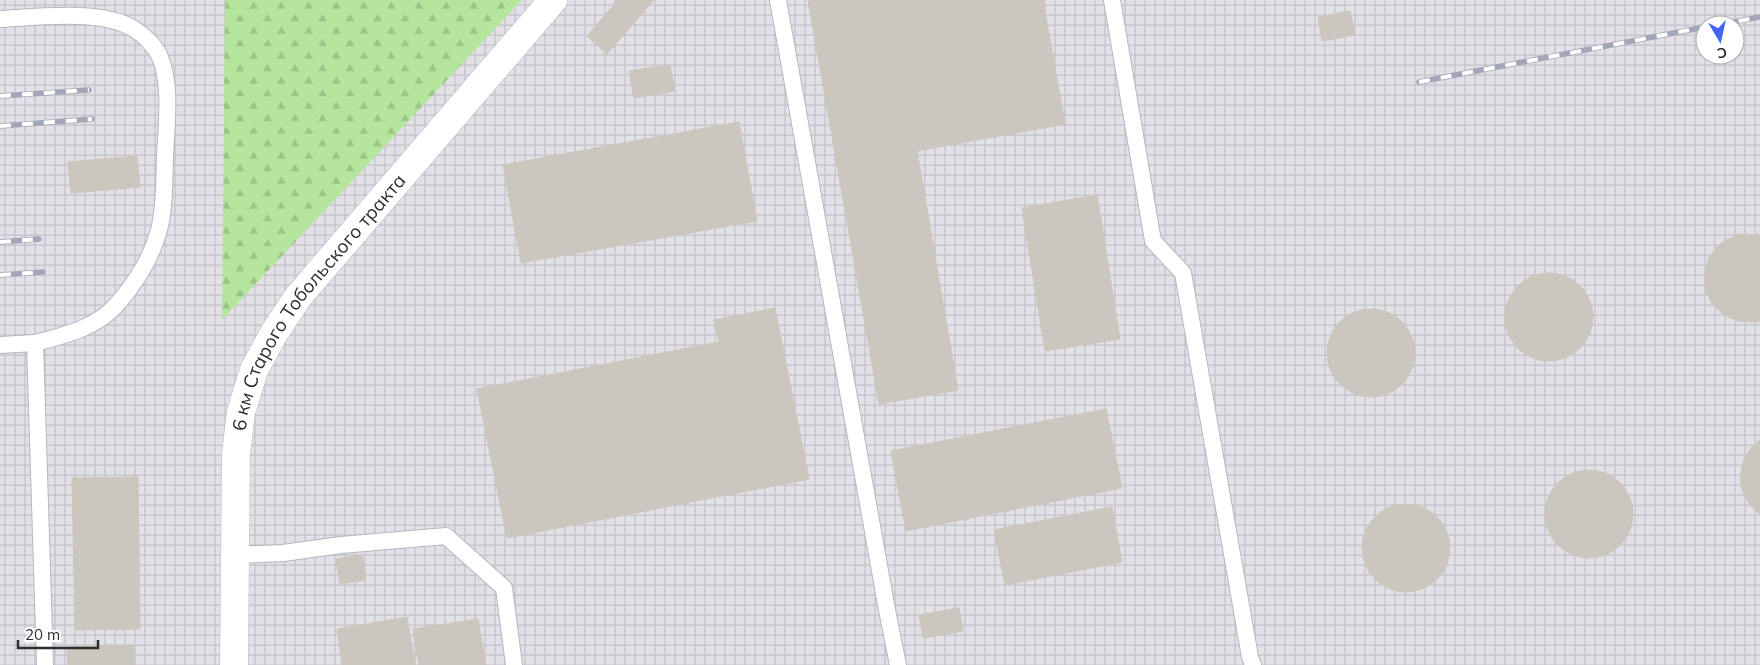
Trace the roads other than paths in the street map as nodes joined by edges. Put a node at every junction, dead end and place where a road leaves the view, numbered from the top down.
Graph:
1 (553, 0) edge
2 (778, 0) edge
3 (1112, 0) edge
4 (0, 19) edge
5 (35, 342) junction
6 (0, 345) edge
7 (235, 555) junction
8 (45, 665) edge
9 (234, 665) edge
10 (514, 665) edge
11 (898, 665) edge
12 (1254, 665) edge

1 - 7 street, 6 км Старого Тобольского тракта
2 - 11 lane
3 - 12 lane
4 - 5 lane
5 - 6 lane
5 - 8 lane
7 - 9 street, 6 км Старого Тобольского тракта
7 - 10 lane

